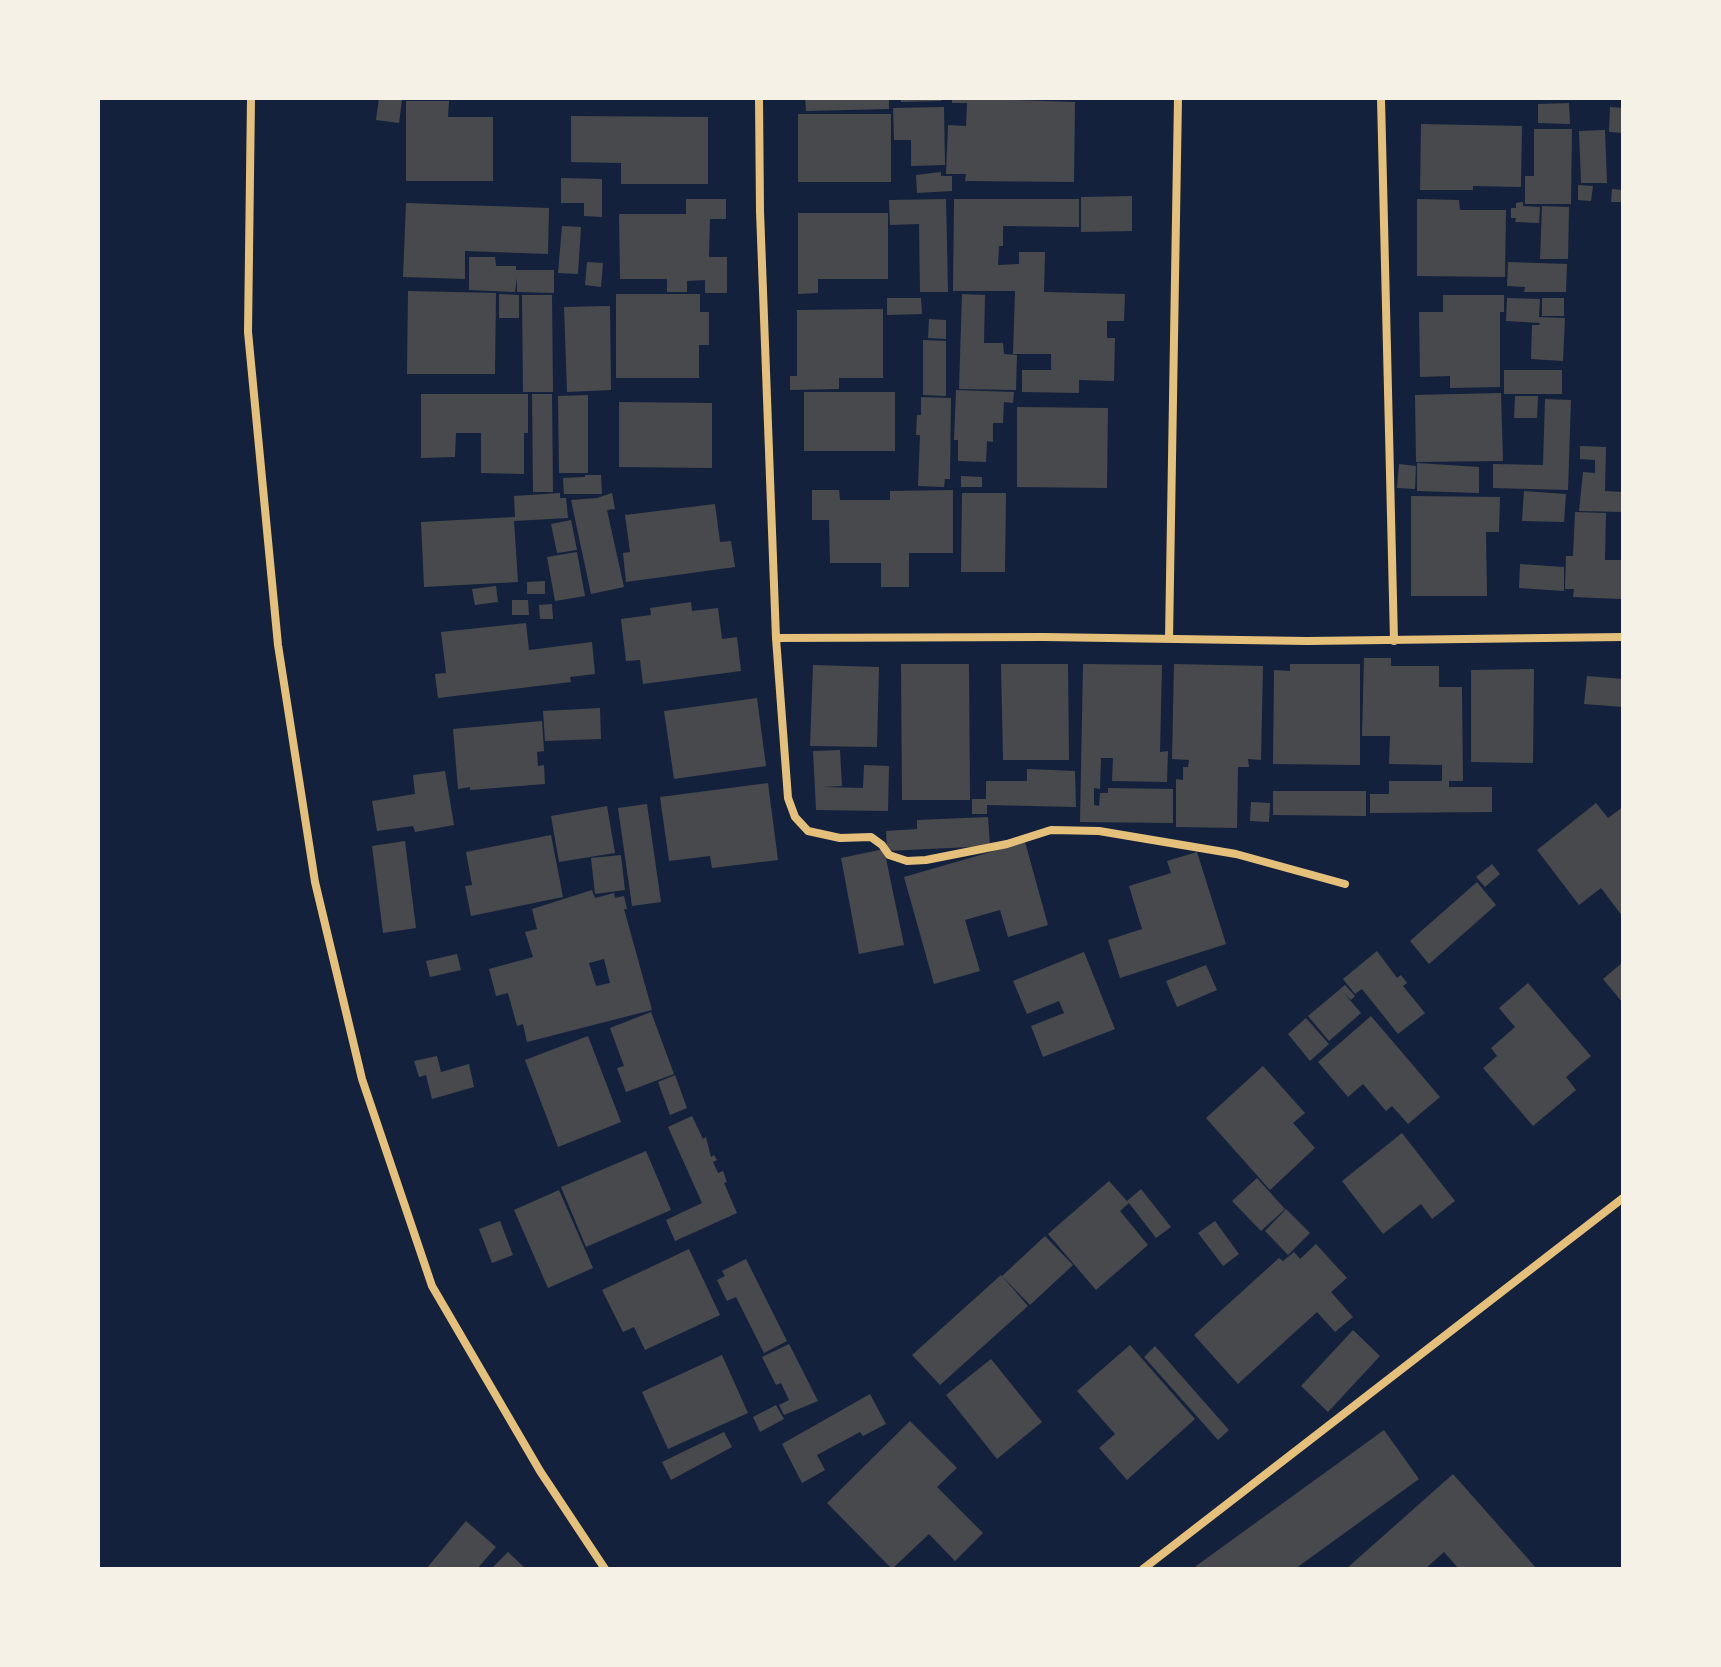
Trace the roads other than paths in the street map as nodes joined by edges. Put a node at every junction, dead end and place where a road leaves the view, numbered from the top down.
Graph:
1 (251, 98) edge
2 (759, 98) edge
3 (1178, 98) edge
4 (1381, 98) edge
5 (1623, 637) edge
6 (776, 638) junction
7 (1169, 639) junction
8 (1394, 641) junction
9 (1345, 884) dead end
10 (1623, 1198) edge
11 (605, 1569) edge
12 (1143, 1569) edge

1 - 11 street
2 - 6 street
3 - 7 street
4 - 8 street
5 - 8 street
6 - 7 street
6 - 9 street
7 - 8 street
10 - 12 street

